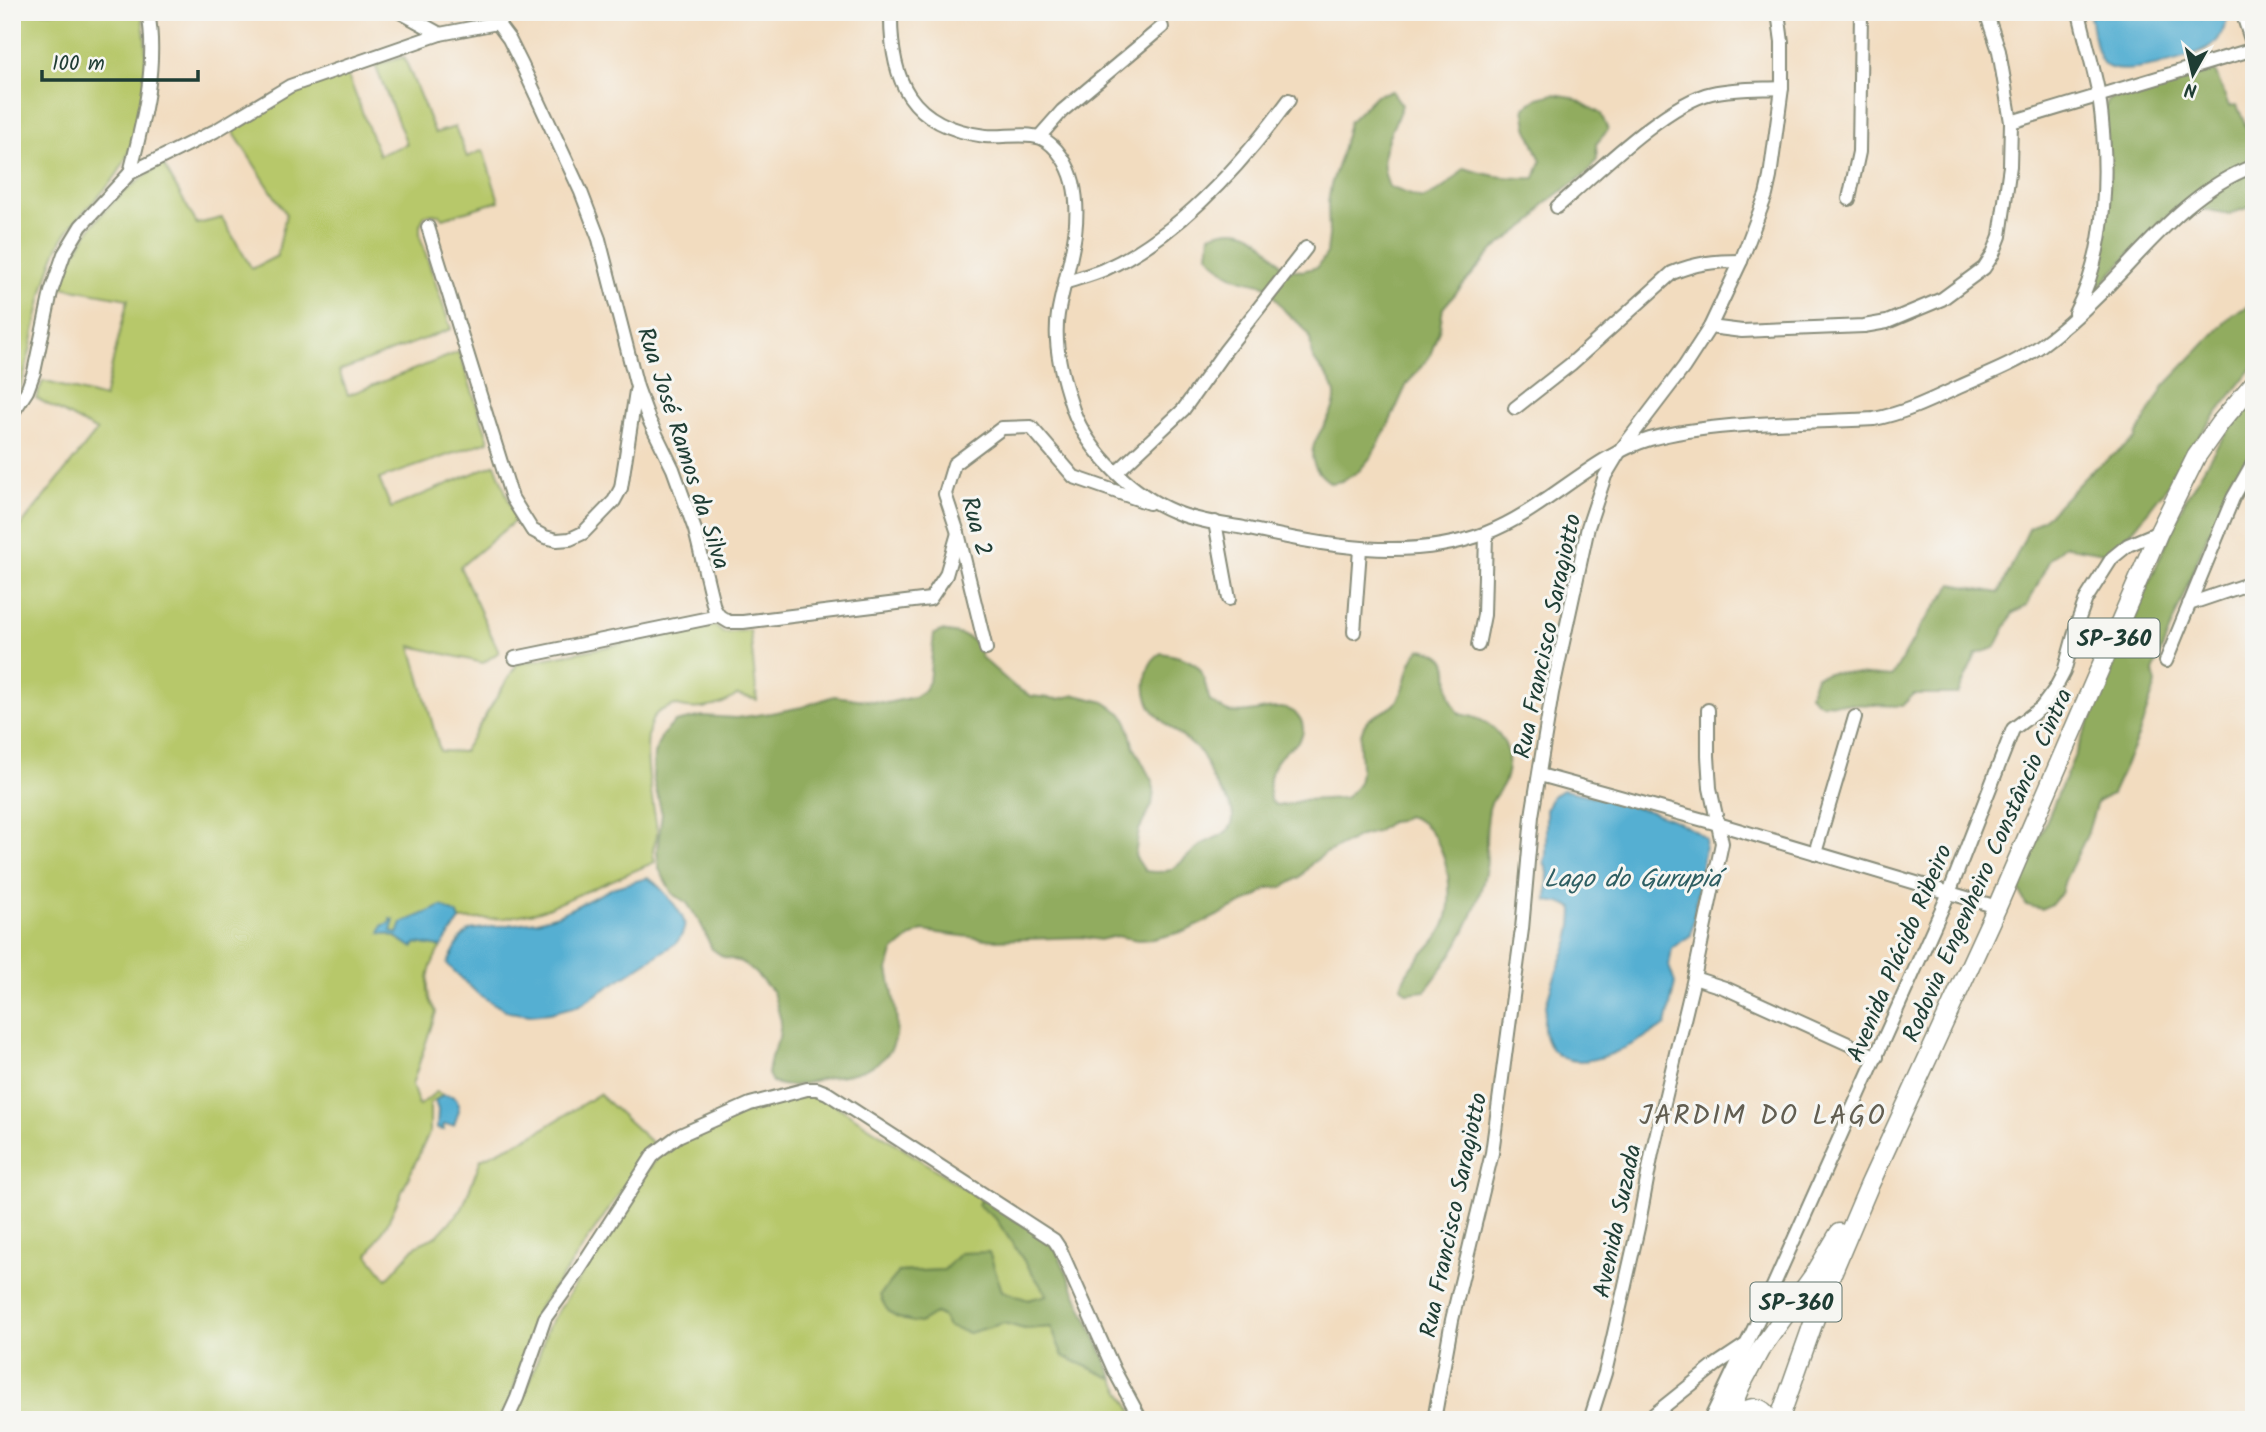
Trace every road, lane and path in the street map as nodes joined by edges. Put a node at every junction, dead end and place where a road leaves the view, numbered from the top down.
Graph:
1 (148, 12) edge
2 (400, 12) edge
3 (509, 12) edge
4 (891, 12) edge
5 (1778, 12) edge
6 (1861, 12) edge
7 (1986, 12) edge
8 (2079, 12) edge
9 (2242, 12) edge
10 (497, 23) junction
11 (1161, 27) dead end
12 (440, 34) junction
13 (2254, 49) edge
14 (1782, 88) junction
15 (2099, 96) junction
16 (1289, 100) dead end
17 (2011, 122) junction
18 (1039, 137) junction
19 (2254, 166) edge
20 (130, 173) junction
21 (1849, 199) dead end
22 (1557, 207) dead end
23 (428, 227) dead end
24 (1306, 248) dead end
25 (1741, 261) junction
26 (1067, 282) junction
27 (2070, 322) junction
28 (1710, 327) junction
29 (2254, 383) edge
30 (637, 387) junction
31 (1515, 408) dead end
32 (12, 414) edge
33 (1620, 452) junction
34 (2254, 461) edge
35 (1116, 472) junction
36 (1175, 512) junction
37 (1215, 522) junction
38 (2159, 532) junction
39 (958, 533) junction
40 (1486, 534) junction
41 (1360, 549) junction
42 (2254, 582) edge
43 (1229, 599) dead end
44 (2189, 604) junction
45 (719, 616) junction
46 (1354, 632) dead end
47 (1478, 645) dead end
48 (986, 649) dead end
49 (515, 658) dead end
50 (2166, 661) dead end
51 (1708, 710) dead end
52 (1855, 717) dead end
53 (1540, 775) junction
54 (1718, 824) junction
55 (1815, 853) junction
56 (1949, 893) junction
57 (1997, 907) junction
58 (1694, 978) junction
59 (1877, 1057) junction
60 (1869, 1186) junction
61 (1745, 1346) junction
62 (507, 1420) edge
63 (1141, 1420) edge
64 (1434, 1420) edge
65 (1590, 1420) edge
66 (1647, 1420) edge
67 (1710, 1420) edge
68 (1726, 1420) edge
69 (1732, 1420) edge
70 (1769, 1420) edge
71 (1779, 1420) edge

1 - 20 street
2 - 12 street
3 - 10 street
4 - 18 street
5 - 14 street
6 - 21 street
7 - 17 street
8 - 15 street
9 - 13 street
10 - 12 street
10 - 30 street, Rua José Ramos da Silva
11 - 18 street
12 - 20 street
13 - 15 street
14 - 22 street
14 - 25 street
15 - 17 street
15 - 27 street
16 - 26 street
17 - 28 street
18 - 26 street
19 - 27 street
20 - 32 street
23 - 30 street
24 - 35 street
25 - 28 street
25 - 31 street
26 - 35 street
27 - 33 street
28 - 33 street
29 - 38 main road, Rodovia Engenheiro Constâncio Cintra / SP-360
30 - 45 street, Rua José Ramos da Silva
33 - 40 street
33 - 53 street, Rua Francisco Saragiotto
34 - 44 street
35 - 36 street
36 - 37 street
36 - 39 street, Rua 2
37 - 41 street
37 - 43 street
38 - 56 street, Avenida Plácido Ribeiro
38 - 57 main road, Rodovia Engenheiro Constâncio Cintra / SP-360
39 - 45 street
39 - 48 street, Rua 2
40 - 41 street
40 - 47 street
41 - 46 street
42 - 44 street
44 - 50 street
45 - 49 street
51 - 54 street, Avenida Suzada
52 - 55 street
53 - 54 street
53 - 64 street, Rua Francisco Saragiotto
54 - 55 street
54 - 58 street, Avenida Suzada
55 - 56 street
56 - 57 street
56 - 59 street, Avenida Plácido Ribeiro
57 - 60 main road, Rodovia Engenheiro Constâncio Cintra / SP-360
58 - 59 street
58 - 65 street, Avenida Suzada
59 - 61 street, Avenida Plácido Ribeiro
60 - 68 main road, Rodovia Engenheiro Constâncio Cintra / SP-360
60 - 71 main road, Rodovia Engenheiro Constâncio Cintra / SP-360
61 - 66 street
61 - 67 street, Avenida Plácido Ribeiro
62 - 63 street
69 - 70 main road

